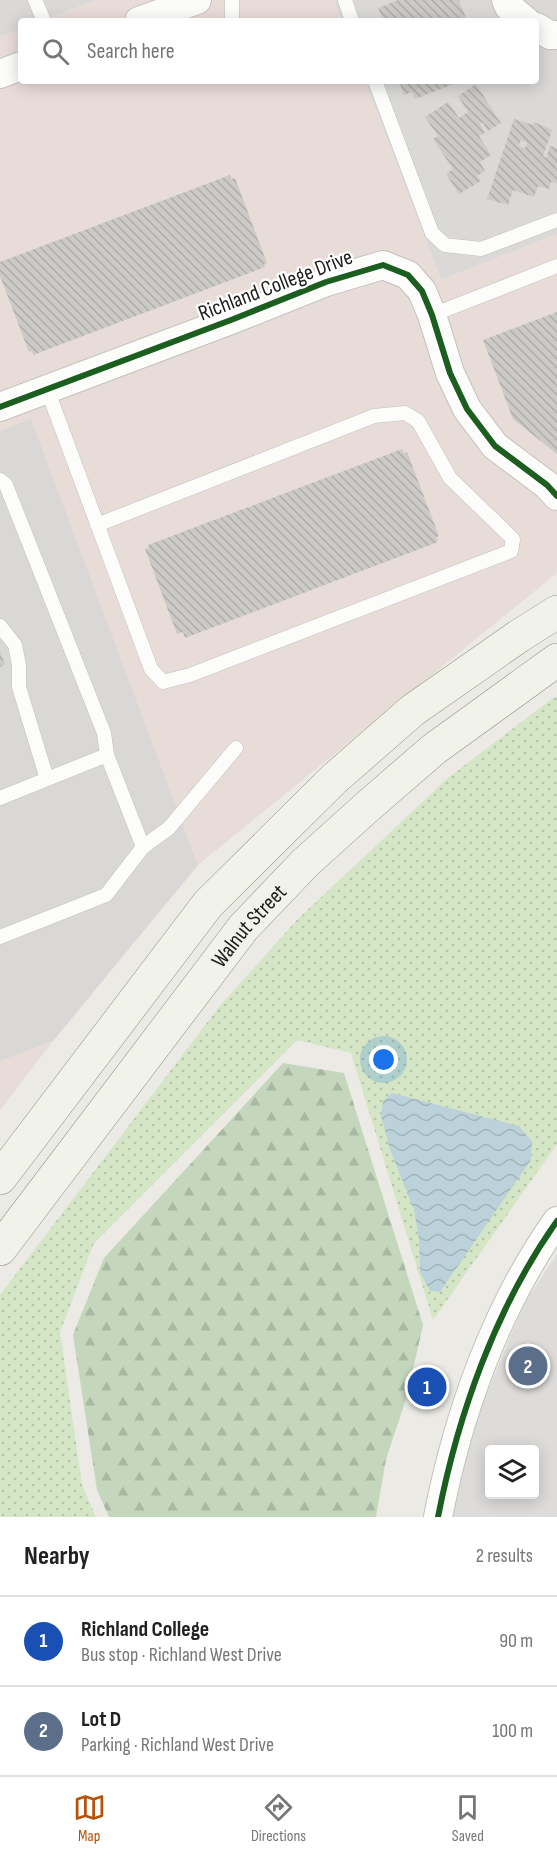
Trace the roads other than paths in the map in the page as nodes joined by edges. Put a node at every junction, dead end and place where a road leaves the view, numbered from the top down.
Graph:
1 (36, 0) edge
2 (197, 0) edge
3 (232, 0) edge
4 (345, 0) edge
5 (506, 0) edge
6 (43, 18) edge
7 (147, 18) edge
8 (232, 18) edge
9 (351, 18) edge
10 (522, 18) edge
11 (539, 29) edge
12 (557, 34) edge
13 (18, 67) edge
14 (0, 74) edge
15 (376, 84) edge
16 (557, 220) edge
17 (557, 266) edge
18 (432, 315) junction
19 (47, 389) junction
20 (0, 407) edge
21 (0, 480) edge
22 (557, 496) edge
23 (97, 525) junction
24 (557, 612) edge
25 (0, 627) edge
26 (556, 661) edge
27 (236, 748) dead end
28 (106, 755) junction
29 (47, 779) junction
30 (0, 798) edge
31 (143, 847) junction
32 (0, 937) edge
33 (0, 1178) edge
34 (557, 1221) edge
35 (0, 1249) edge
36 (438, 1517) edge

1 - 6 lane
2 - 7 street
3 - 8 lane
4 - 9 lane
5 - 10 street
11 - 12 street
13 - 14 street
15 - 16 lane
17 - 18 lane
18 - 19 street, Richland College Drive
18 - 22 street, Richland College Drive
19 - 20 street, Richland College Drive
19 - 23 lane
21 - 28 lane
23 - 23 lane
24 - 33 main road, Walnut Street
25 - 29 lane
26 - 35 main road, Walnut Street
27 - 31 lane
28 - 29 lane
28 - 31 lane
29 - 30 lane
31 - 32 lane
34 - 36 street

